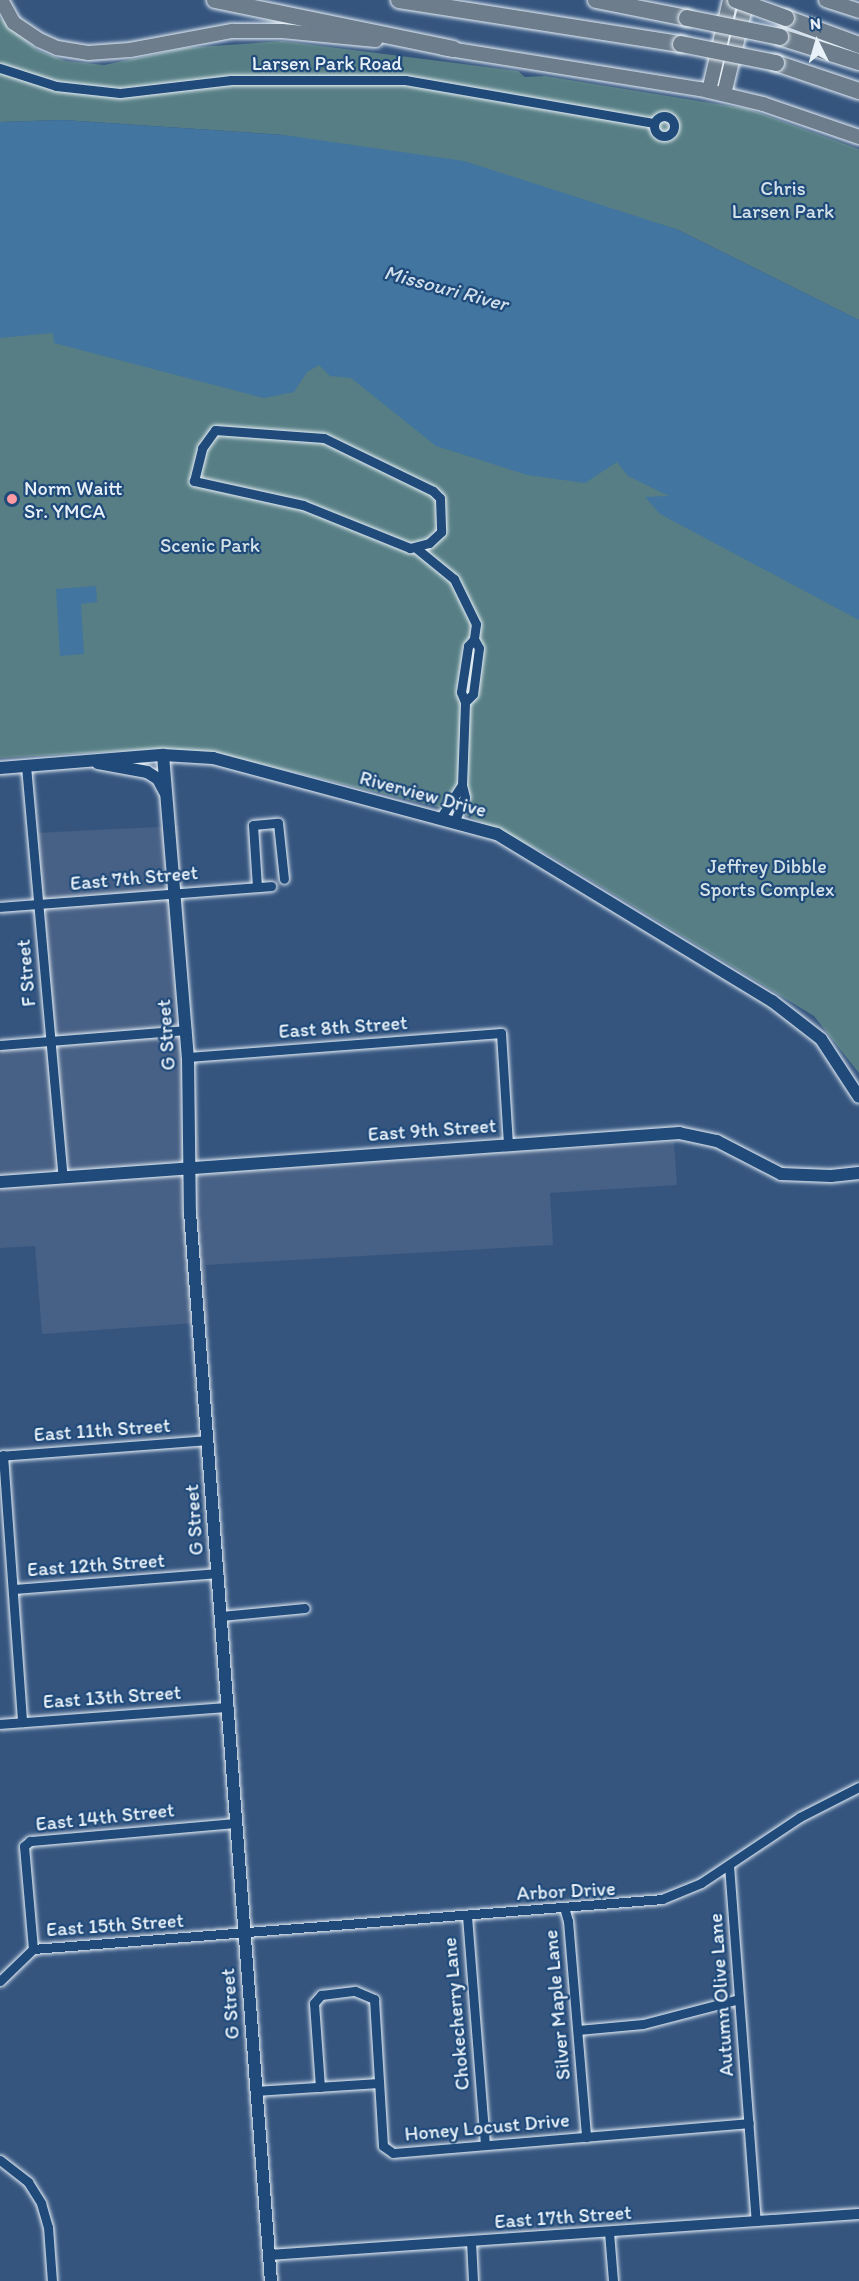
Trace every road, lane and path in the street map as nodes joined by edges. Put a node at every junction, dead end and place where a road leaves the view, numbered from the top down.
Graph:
1 (1, 0) edge
2 (215, 0) edge
3 (399, 0) edge
4 (596, 0) edge
5 (730, 0) edge
6 (736, 0) edge
7 (747, 0) edge
8 (826, 0) edge
9 (859, 11) edge
10 (859, 45) edge
11 (453, 49) junction
12 (859, 62) edge
13 (0, 68) edge
14 (709, 91) junction
15 (859, 91) edge
16 (724, 94) junction
17 (654, 123) dead end
18 (859, 137) edge
19 (416, 548) junction
20 (164, 755) junction
21 (91, 761) junction
22 (26, 766) junction
23 (0, 768) edge
24 (462, 785) junction
25 (167, 796) junction
26 (441, 817) junction
27 (455, 820) junction
28 (284, 879) dead end
29 (271, 886) dead end
30 (257, 887) junction
31 (174, 892) junction
32 (38, 904) junction
33 (0, 907) edge
34 (186, 1030) junction
35 (51, 1041) junction
36 (0, 1045) edge
37 (188, 1057) junction
38 (859, 1097) edge
39 (508, 1144) junction
40 (190, 1168) junction
41 (859, 1173) edge
42 (63, 1178) junction
43 (0, 1182) edge
44 (207, 1440) junction
45 (1, 1456) edge
46 (218, 1573) junction
47 (14, 1589) junction
48 (305, 1608) dead end
49 (221, 1616) junction
50 (228, 1707) junction
51 (22, 1722) junction
52 (0, 1724) edge
53 (859, 1787) edge
54 (236, 1823) junction
55 (729, 1865) junction
56 (564, 1907) junction
57 (467, 1916) junction
58 (245, 1933) junction
59 (33, 1949) junction
60 (0, 1981) edge
61 (739, 1998) junction
62 (578, 2030) junction
63 (380, 2083) junction
64 (320, 2087) junction
65 (255, 2091) junction
66 (749, 2123) junction
67 (586, 2137) junction
68 (485, 2144) junction
69 (0, 2160) edge
70 (859, 2214) edge
71 (756, 2221) junction
72 (609, 2232) junction
73 (471, 2241) junction
74 (269, 2255) junction
75 (52, 2281) edge
76 (271, 2281) edge
77 (474, 2281) edge
78 (613, 2281) edge

1 - 11 main road
2 - 11 highway
3 - 15 highway, bridge
4 - 12 highway, bridge
5 - 14 main road
6 - 10 highway, bridge
7 - 16 main road
8 - 9 main road
11 - 14 main road
13 - 17 street, Larsen Park Road
14 - 16 main road
16 - 18 main road
19 - 19 street
19 - 24 street
20 - 21 main road, Riverview Drive
20 - 25 main road, G Street
20 - 26 main road, Riverview Drive
21 - 22 main road, Riverview Drive
21 - 25 main road
22 - 23 main road, Riverview Drive
22 - 32 street, F Street
24 - 26 street
24 - 27 street
25 - 31 main road, G Street
26 - 27 main road, Riverview Drive
27 - 38 main road, Riverview Drive
28 - 30 street
29 - 30 street, East 7th Street
30 - 31 street, East 7th Street
31 - 32 street, East 7th Street
31 - 34 main road, G Street
32 - 33 street, East 7th Street
32 - 35 street, F Street
34 - 35 street
34 - 37 main road, G Street
35 - 36 street
35 - 42 street, F Street
37 - 39 street, East 8th Street
37 - 40 main road, G Street
39 - 40 main road, East 9th Street
39 - 41 main road, East 9th Street
40 - 42 main road, East 9th Street
40 - 44 main road, G Street
42 - 43 main road, East 9th Street
44 - 45 street, East 11th Street
44 - 46 main road, G Street
45 - 47 street
46 - 47 street, East 12th Street
46 - 49 main road, G Street
47 - 51 street
48 - 49 street
49 - 50 main road, G Street
50 - 51 street, East 13th Street
50 - 54 main road, G Street
51 - 52 street, East 13th Street
53 - 55 street, Arbor Drive
54 - 58 main road, G Street
54 - 59 street, East 14th Street
55 - 56 street, Arbor Drive
55 - 61 street, Autumn Olive Lane
56 - 57 street, Arbor Drive
56 - 62 street, Silver Maple Lane
57 - 58 street, Arbor Drive
57 - 68 street, Chokecherry Lane
58 - 59 street, East 15th Street
58 - 65 main road, G Street
59 - 60 street, East 15th Street
61 - 62 street
61 - 66 street, Autumn Olive Lane
62 - 67 street, Silver Maple Lane
63 - 64 street
63 - 64 street
63 - 68 street, Honey Locust Drive
64 - 65 street
65 - 74 main road, G Street
66 - 67 street, Honey Locust Drive
66 - 71 street, Autumn Olive Lane
67 - 68 street, Honey Locust Drive
69 - 75 street
70 - 71 street, East 17th Street
71 - 72 street, East 17th Street
72 - 73 street, East 17th Street
72 - 78 street
73 - 74 street, East 17th Street
73 - 77 street
74 - 76 main road, G Street

